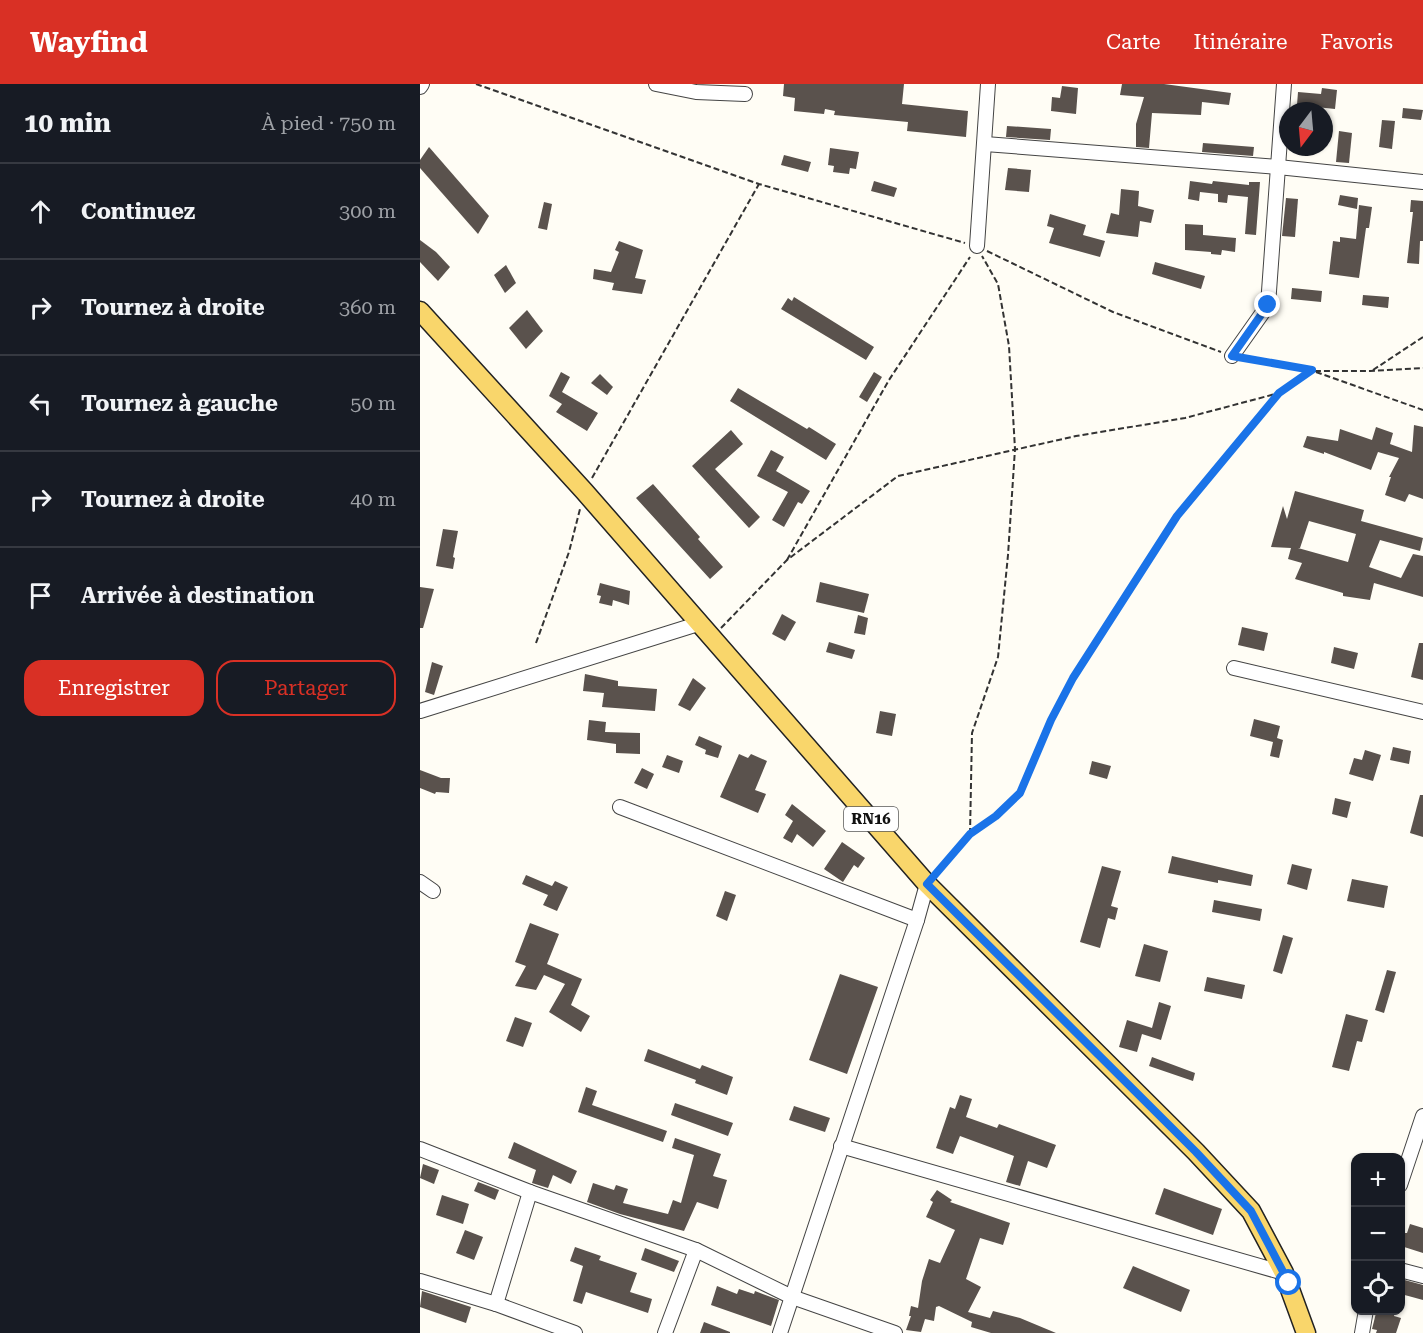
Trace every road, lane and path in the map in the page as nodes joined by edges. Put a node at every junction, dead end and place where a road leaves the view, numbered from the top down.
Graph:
1 (476, 84) edge
2 (656, 84) edge
3 (988, 84) edge
4 (1284, 84) edge
5 (745, 94) dead end
6 (985, 144) junction
7 (1278, 167) junction
8 (1423, 182) edge
9 (759, 184) junction
10 (977, 246) junction
11 (420, 311) edge
12 (1423, 337) edge
13 (1232, 356) junction
14 (1423, 368) edge
15 (1312, 370) junction
16 (1371, 371) junction
17 (1279, 393) junction
18 (1423, 410) edge
19 (1015, 449) junction
20 (584, 492) junction
21 (787, 560) junction
22 (706, 630) junction
23 (536, 643) dead end
24 (1234, 668) dead end
25 (420, 711) edge
26 (1423, 712) edge
27 (620, 807) dead end
28 (970, 834) junction
29 (420, 882) edge
30 (927, 884) junction
31 (432, 891) dead end
32 (917, 920) junction
33 (1423, 1116) edge
34 (841, 1146) junction
35 (420, 1149) edge
36 (1405, 1172) edge
37 (531, 1191) junction
38 (696, 1250) junction
39 (1405, 1271) edge
40 (1284, 1273) junction
41 (1423, 1276) edge
42 (420, 1281) edge
43 (792, 1298) junction
44 (496, 1304) junction
45 (1365, 1315) edge
46 (574, 1333) edge
47 (665, 1333) edge
48 (780, 1333) edge
49 (895, 1333) edge
50 (1306, 1333) edge
51 (1362, 1333) edge

1 - 9 path
2 - 5 street
3 - 6 street
4 - 7 street
6 - 7 street
6 - 10 street
7 - 8 street
7 - 13 street
9 - 10 path
9 - 20 path
10 - 13 path
10 - 19 path
10 - 21 path
11 - 20 main road, RN16
12 - 16 path
13 - 15 path
14 - 16 path
15 - 16 path
15 - 17 path
15 - 18 path
17 - 19 path
17 - 28 path
19 - 21 path
19 - 28 path
20 - 22 main road, RN16
20 - 23 path
21 - 22 path
22 - 25 street
22 - 30 main road, RN16
24 - 26 street
27 - 32 street
28 - 30 path
29 - 31 street
30 - 32 street
30 - 40 main road, RN16
32 - 34 street
33 - 36 street
34 - 40 street
34 - 43 street
35 - 37 street
37 - 38 street
37 - 44 street
38 - 43 street
38 - 47 street
39 - 41 street
40 - 50 main road, RN16
42 - 44 street
43 - 48 street
43 - 49 street
44 - 46 street
45 - 51 street

